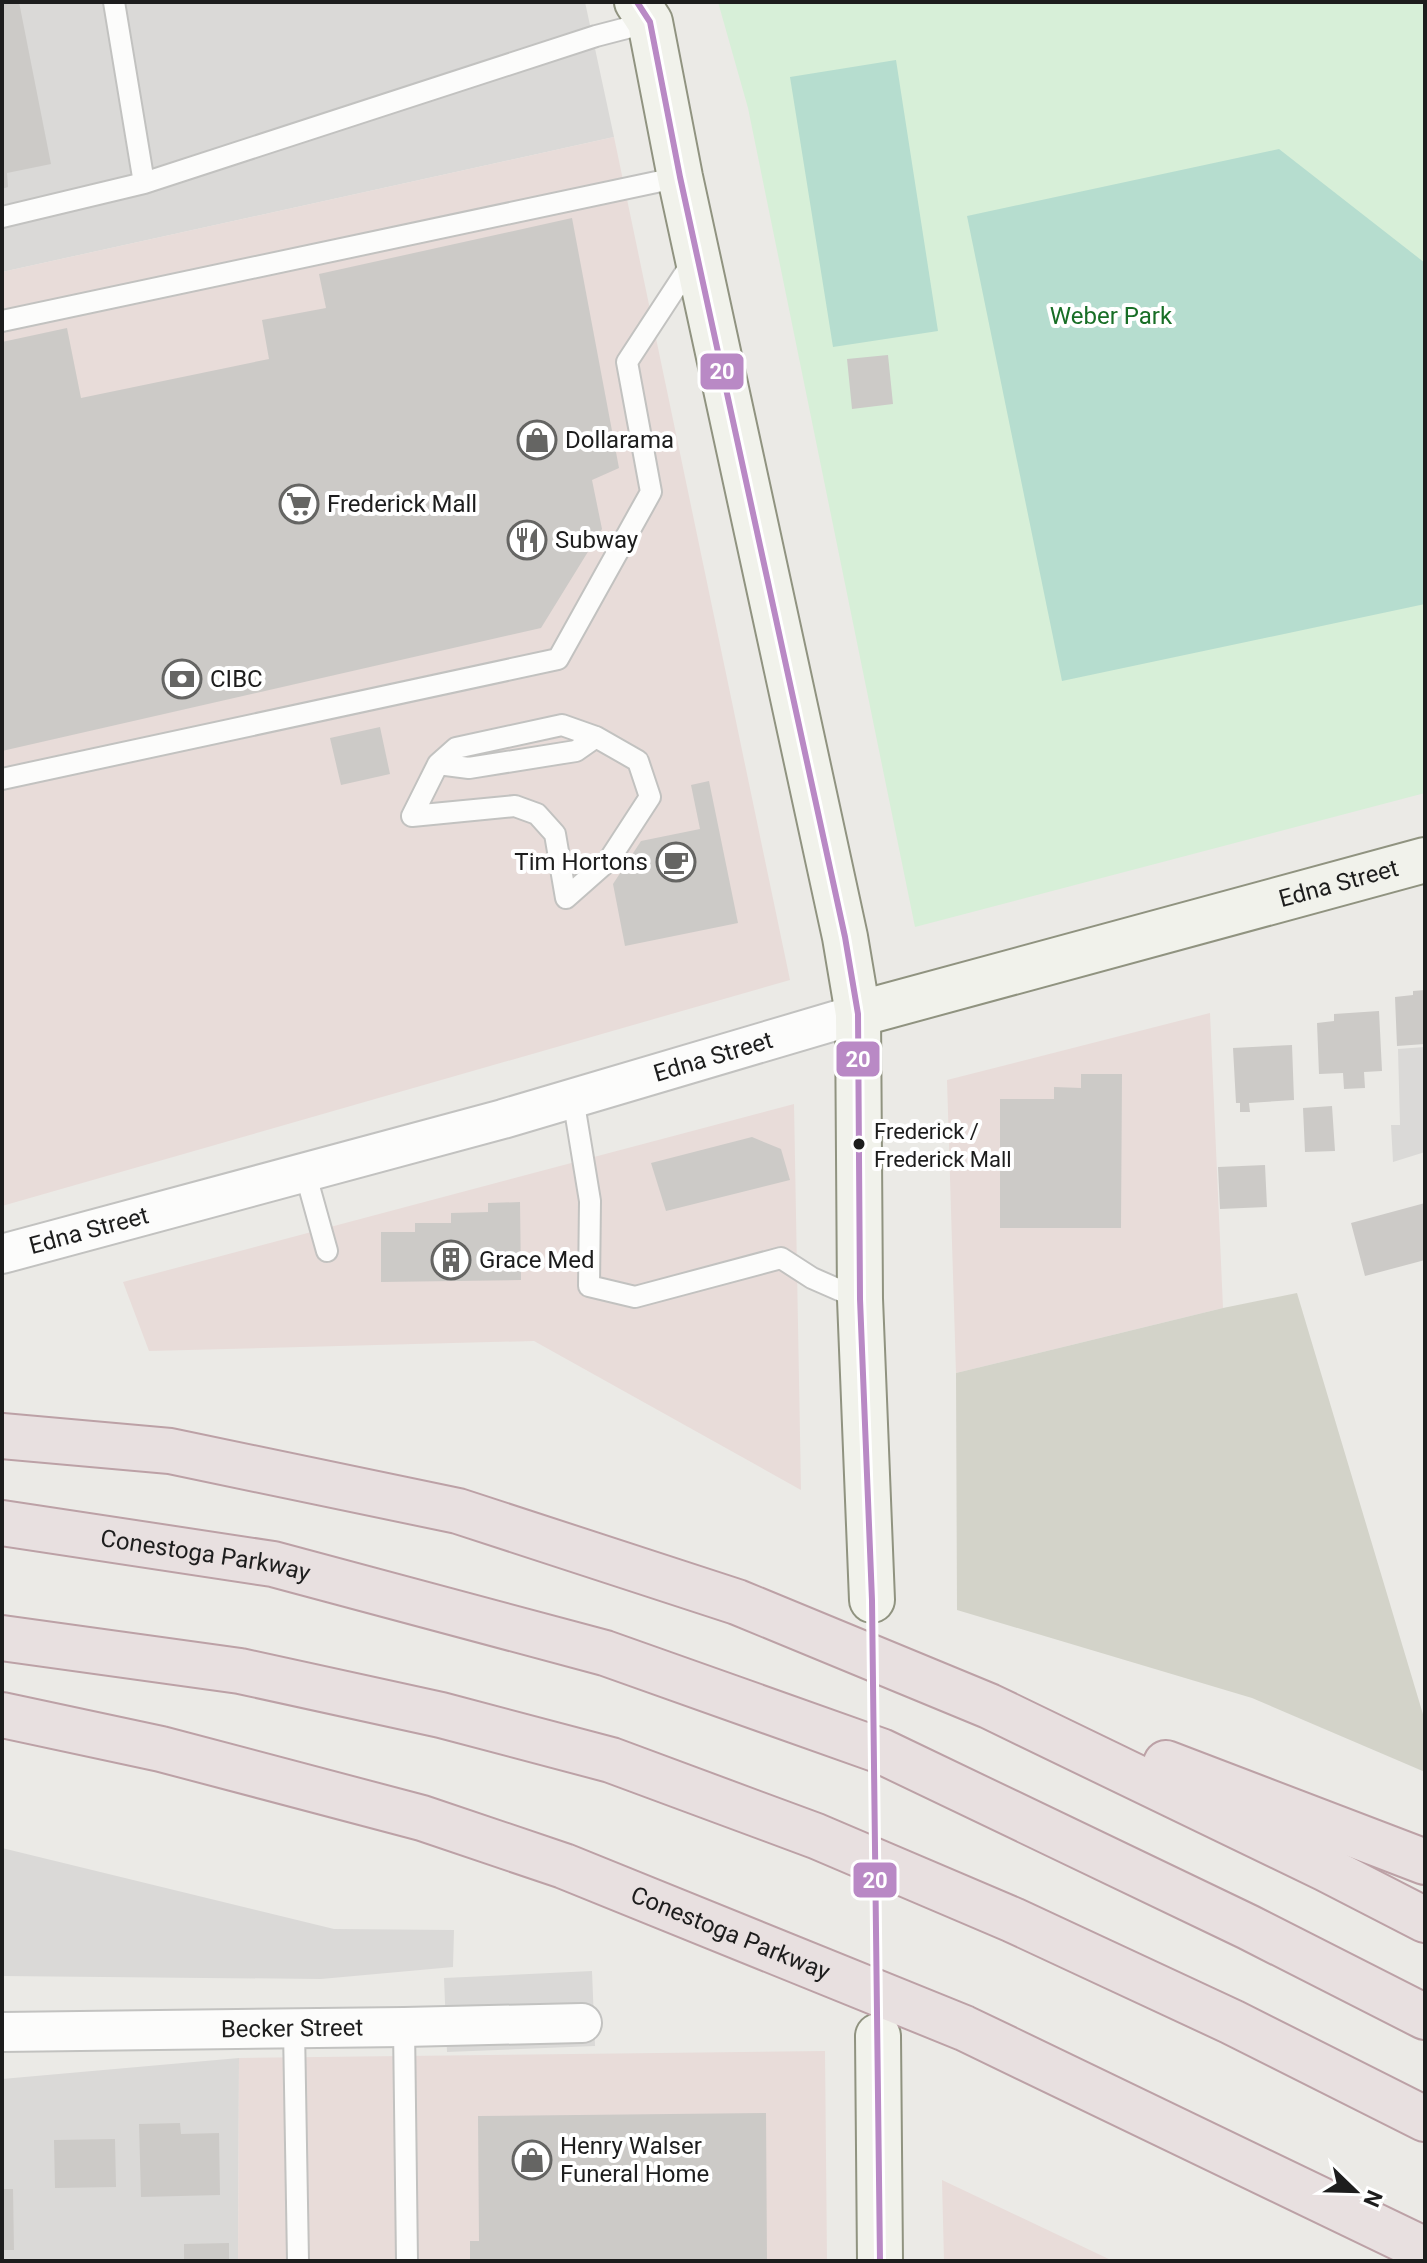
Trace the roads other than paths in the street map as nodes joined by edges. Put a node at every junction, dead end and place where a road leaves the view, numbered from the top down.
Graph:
1 (114, 2) edge
2 (647, 9) edge
3 (680, 177) junction
4 (144, 183) junction
5 (2, 217) edge
6 (697, 255) junction
7 (2, 321) edge
8 (596, 737) junction
9 (438, 764) junction
10 (2, 779) edge
11 (1425, 860) edge
12 (858, 1014) junction
13 (573, 1098) junction
14 (305, 1172) junction
15 (3, 1250) edge
16 (327, 1251) dead end
17 (860, 1299) junction
18 (2, 1436) edge
19 (2, 1523) edge
20 (872, 1600) dead end
21 (2, 1638) edge
22 (989, 1706) junction
23 (2, 1715) edge
24 (1425, 1862) edge
25 (1425, 1920) edge
26 (1425, 2017) edge
27 (582, 2023) dead end
28 (404, 2027) junction
29 (294, 2029) junction
30 (2, 2032) edge
31 (878, 2036) dead end
32 (1425, 2119) edge
33 (1407, 2241) edge
34 (298, 2261) edge
35 (407, 2261) edge
36 (880, 2261) edge
37 (1424, 2261) edge

1 - 4 lane
2 - 3 main road
2 - 4 lane
3 - 6 main road
3 - 7 lane
4 - 5 lane
6 - 10 lane
6 - 12 main road
8 - 9 lane
8 - 9 lane
8 - 9 lane
11 - 12 main road, Edna Street
12 - 13 street, Edna Street
12 - 17 main road
13 - 14 street, Edna Street
13 - 17 lane
14 - 15 street, Edna Street
14 - 16 lane
17 - 20 main road
18 - 22 highway
19 - 26 highway, Conestoga Parkway
21 - 32 highway
22 - 24 highway
22 - 25 highway
23 - 33 highway, Conestoga Parkway
27 - 28 street, Becker Street
28 - 29 street, Becker Street
28 - 35 lane
29 - 30 street, Becker Street
29 - 34 lane
31 - 36 main road
33 - 37 highway, Conestoga Parkway

